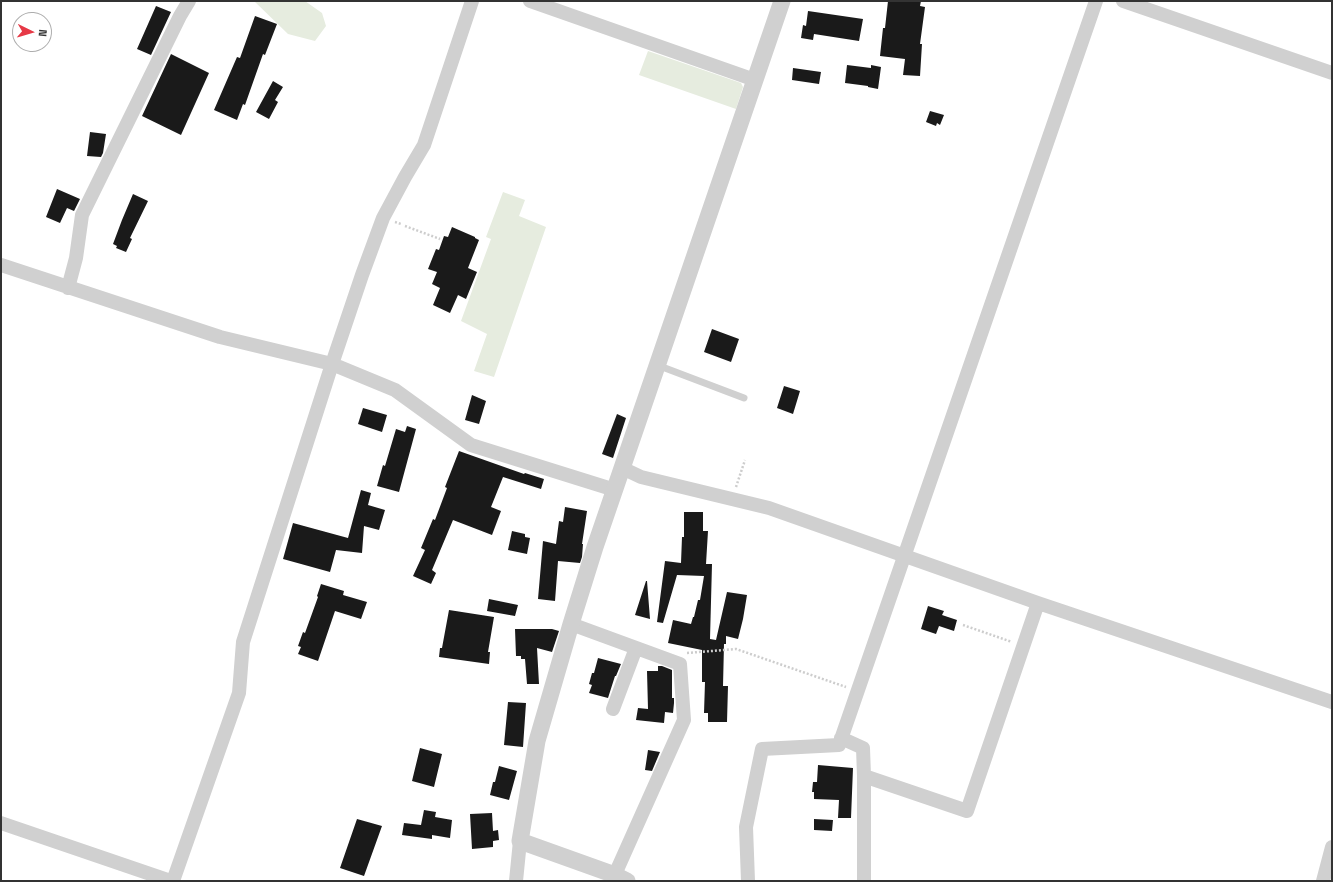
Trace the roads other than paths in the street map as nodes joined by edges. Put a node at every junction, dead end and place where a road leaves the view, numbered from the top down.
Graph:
1 (189, 1) edge
2 (472, 1) edge
3 (530, 1) edge
4 (782, 1) edge
5 (1096, 1) edge
6 (1123, 1) edge
7 (1332, 73) edge
8 (755, 80) junction
9 (1, 265) edge
10 (68, 288) junction
11 (332, 364) junction
12 (657, 365) junction
13 (744, 398) dead end
14 (622, 468) junction
15 (615, 490) junction
16 (904, 557) junction
17 (1038, 603) junction
18 (571, 624) junction
19 (636, 648) junction
20 (1332, 702) edge
21 (613, 709) dead end
22 (841, 738) junction
23 (864, 776) junction
24 (1, 823) edge
25 (520, 841) junction
26 (1332, 847) edge
27 (618, 879) edge
28 (172, 881) edge
29 (516, 881) edge
30 (748, 881) edge
31 (864, 881) edge
32 (1323, 881) edge

1 - 10 street
2 - 11 street
3 - 8 street
4 - 8 street
5 - 16 street
6 - 7 street
8 - 12 street
9 - 10 street
10 - 11 street
11 - 15 street
11 - 28 street
12 - 13 lane
12 - 14 street
14 - 15 street
14 - 16 street
15 - 18 street
16 - 17 street
16 - 22 street
17 - 20 street
17 - 23 street
18 - 19 street
18 - 25 street
19 - 21 street
19 - 27 street
22 - 23 street
22 - 30 street
23 - 31 street
24 - 28 street
25 - 27 street
25 - 29 street
26 - 32 street

